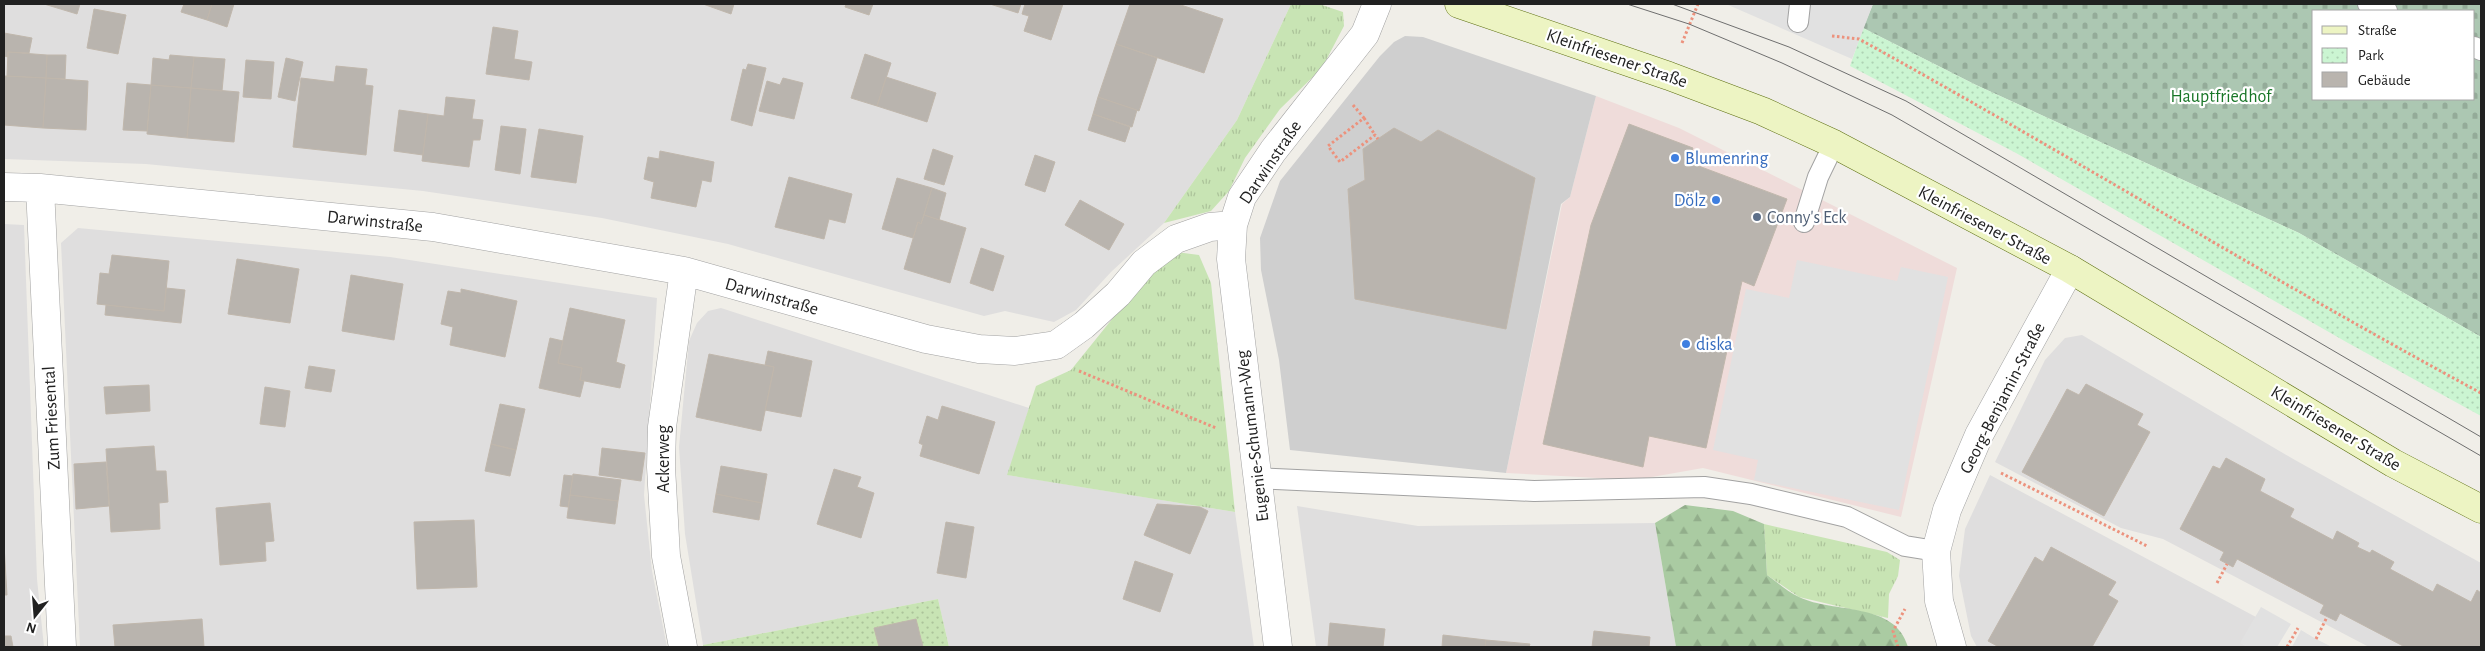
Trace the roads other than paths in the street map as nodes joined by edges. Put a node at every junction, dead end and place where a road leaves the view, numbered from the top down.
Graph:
1 (1377, 4) edge
2 (1459, 4) edge
3 (2368, 4) edge
4 (2383, 10) edge
5 (1834, 144) junction
6 (4, 187) edge
7 (40, 188) junction
8 (1804, 222) dead end
9 (1233, 225) junction
10 (2070, 269) junction
11 (684, 271) junction
12 (1256, 478) junction
13 (2481, 509) edge
14 (1936, 551) junction
15 (62, 647) edge
16 (683, 647) edge
17 (1278, 647) edge
18 (1952, 647) edge

1 - 9 street, Darwinstraße
2 - 5 street, Kleinfriesener Straße
3 - 4 lane
5 - 8 lane
5 - 10 street, Kleinfriesener Straße
6 - 7 street, Darwinstraße
7 - 11 street, Darwinstraße
7 - 15 street, Zum Friesental
9 - 11 street, Darwinstraße
9 - 12 street, Eugenie-Schumann-Weg
10 - 13 street, Kleinfriesener Straße
10 - 14 street, Georg-Benjamin-Straße
11 - 16 street, Ackerweg
12 - 14 lane
12 - 17 street, Eugenie-Schumann-Weg
14 - 18 street, Georg-Benjamin-Straße

